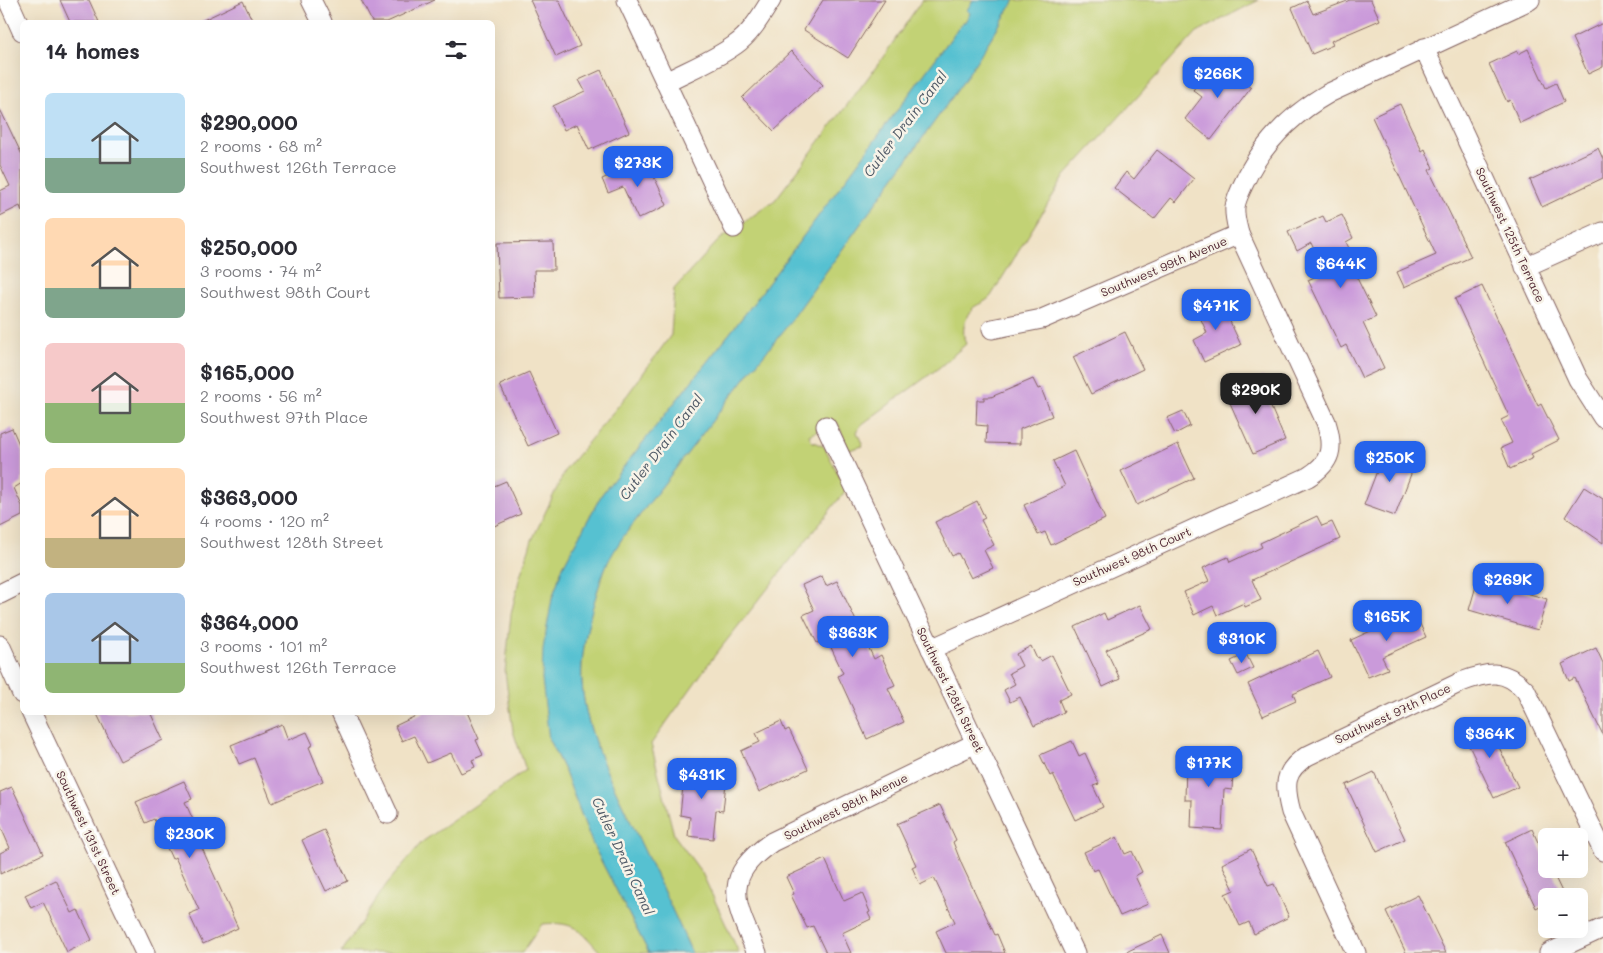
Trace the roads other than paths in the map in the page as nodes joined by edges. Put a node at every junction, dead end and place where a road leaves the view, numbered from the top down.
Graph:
1 (8, 0) edge
2 (311, 0) edge
3 (627, 0) edge
4 (771, 0) edge
5 (1530, 0) edge
6 (321, 20) edge
7 (20, 27) edge
8 (1424, 48) junction
9 (666, 82) junction
10 (734, 228) dead end
11 (1603, 232) edge
12 (1239, 234) junction
13 (1525, 267) junction
14 (992, 329) dead end
15 (1603, 418) edge
16 (826, 426) dead end
17 (20, 584) edge
18 (0, 594) edge
19 (0, 645) edge
20 (931, 649) junction
21 (20, 690) edge
22 (32, 715) edge
23 (342, 715) edge
24 (976, 744) junction
25 (388, 814) dead end
26 (1603, 851) edge
27 (1603, 928) edge
28 (145, 953) edge
29 (757, 953) edge
30 (1075, 953) edge
31 (1356, 953) edge
32 (1549, 953) edge

1 - 7 street
2 - 6 street
3 - 9 street
4 - 9 street
5 - 8 street, Southwest 99th Avenue
8 - 12 street, Southwest 99th Avenue
8 - 13 street, Southwest 125th Terrace
9 - 10 street
11 - 13 street
12 - 14 street, Southwest 99th Avenue
12 - 20 street, Southwest 98th Court
13 - 15 street, Southwest 125th Terrace
16 - 20 street, Southwest 128th Street
17 - 18 street
19 - 21 street
20 - 24 street, Southwest 128th Street
22 - 28 street, Southwest 131st Street
23 - 25 street
24 - 29 street, Southwest 98th Avenue
24 - 30 street, Southwest 128th Street
26 - 31 street, Southwest 97th Place
27 - 32 street

